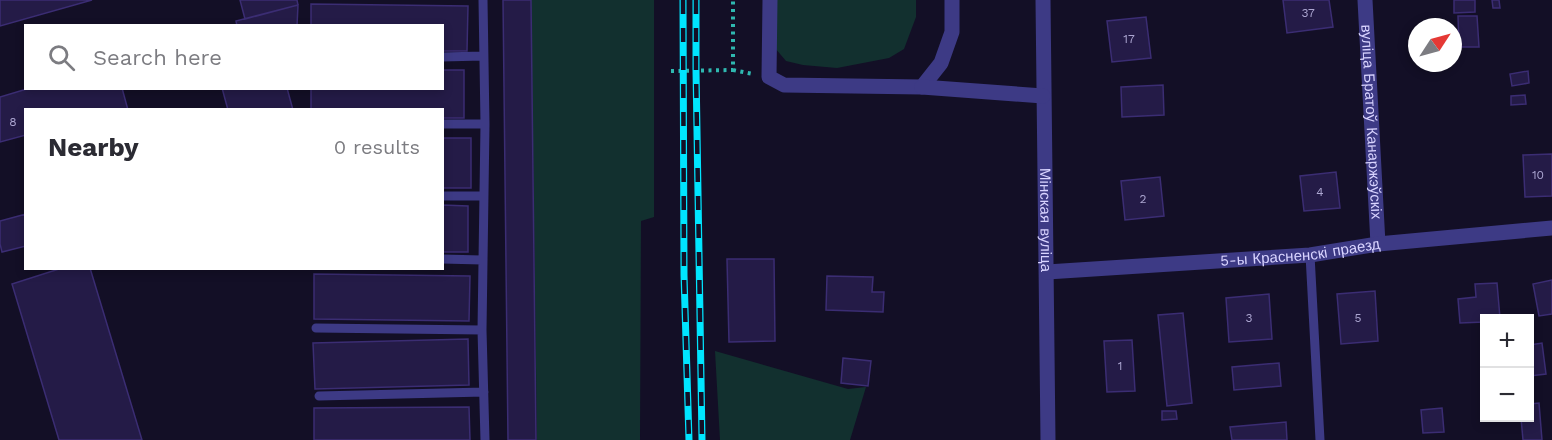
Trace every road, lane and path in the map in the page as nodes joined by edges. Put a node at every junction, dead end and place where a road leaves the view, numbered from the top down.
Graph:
1 (483, 0) edge
2 (734, 0) edge
3 (770, 0) edge
4 (952, 0) edge
5 (1043, 0) edge
6 (1365, 0) edge
7 (483, 56) junction
8 (444, 57) edge
9 (671, 70) dead end
10 (922, 87) junction
11 (1043, 96) junction
12 (444, 124) edge
13 (485, 124) junction
14 (444, 196) edge
15 (483, 196) junction
16 (1552, 228) edge
17 (1378, 244) junction
18 (1310, 255) junction
19 (444, 259) edge
20 (482, 260) junction
21 (1047, 272) junction
22 (316, 328) dead end
23 (482, 330) junction
24 (484, 392) junction
25 (319, 396) dead end
26 (485, 440) edge
27 (1048, 440) edge
28 (1320, 440) edge

1 - 7 lane
2 - 9 path
3 - 10 street
4 - 10 street
5 - 11 street, Мінская вуліца
6 - 17 street, вуліца Братоў Канаржэўскіх
7 - 8 lane
7 - 13 lane
10 - 11 street
11 - 21 street, Мінская вуліца
12 - 13 lane
13 - 15 lane
14 - 15 lane
15 - 20 lane
16 - 17 street, 5-ы Красненскі праезд
17 - 18 street, 5-ы Красненскі праезд
18 - 21 street, 5-ы Красненскі праезд
18 - 28 lane
19 - 20 lane
20 - 23 lane
21 - 27 street, Мінская вуліца
22 - 23 lane
23 - 24 lane
24 - 25 lane
24 - 26 lane

